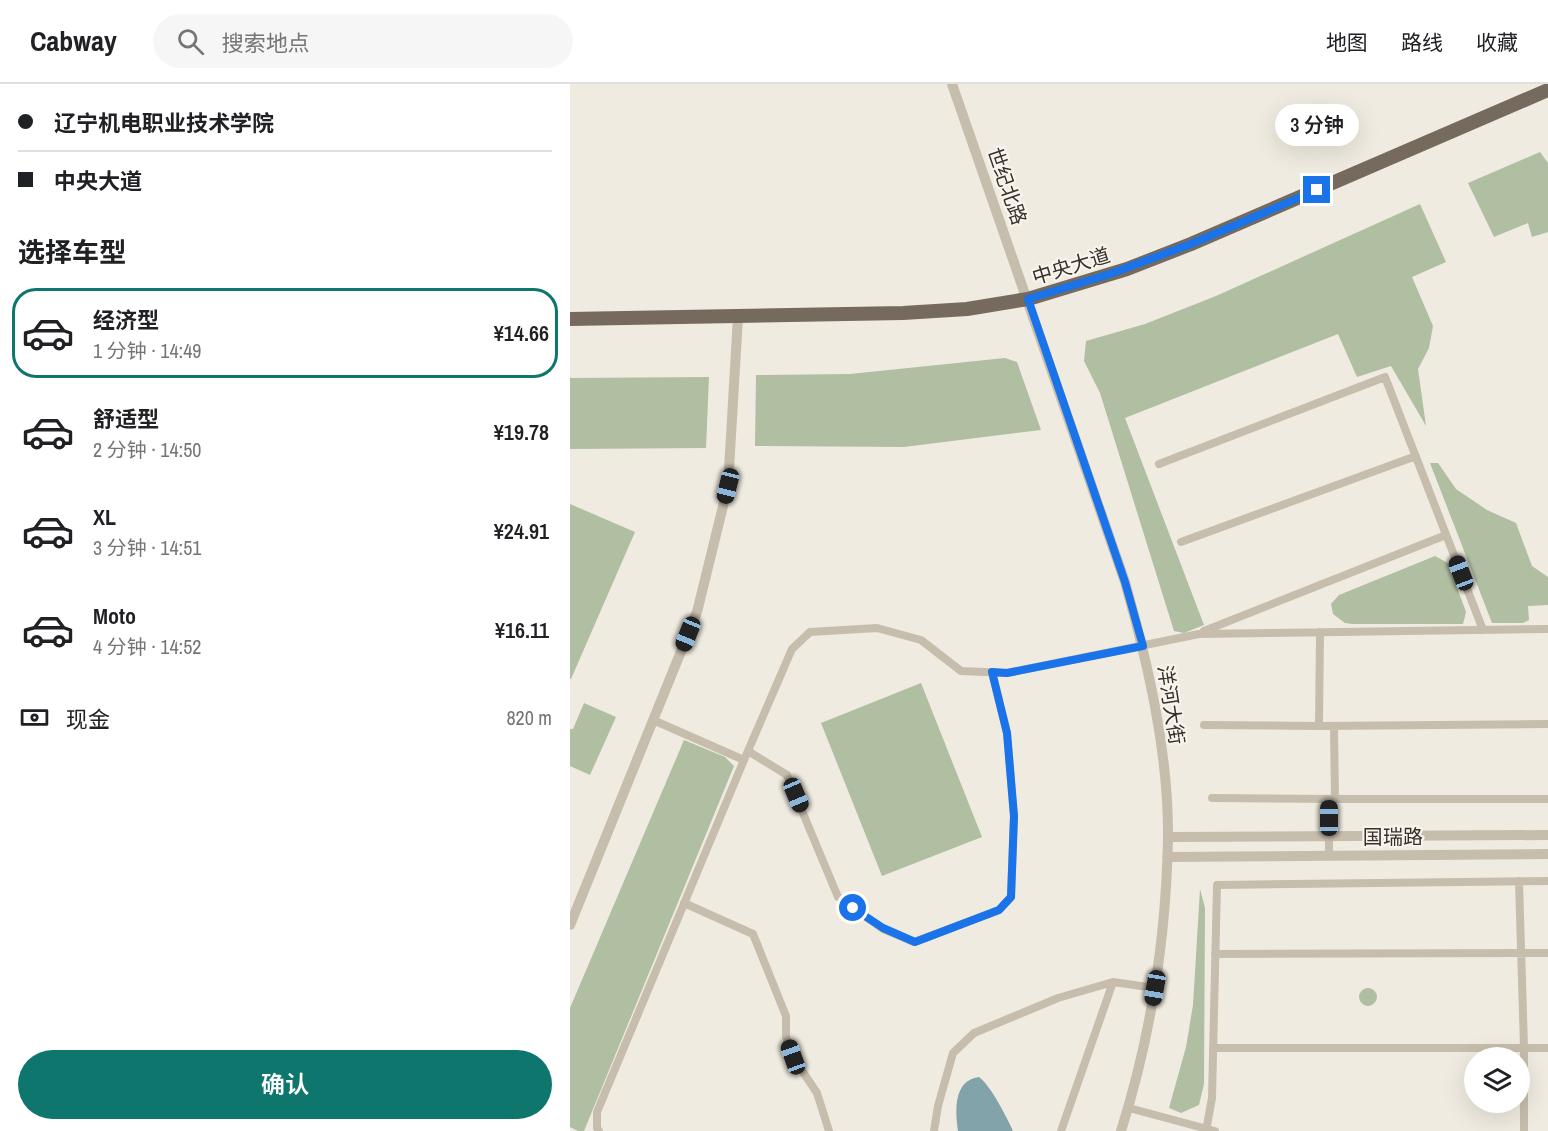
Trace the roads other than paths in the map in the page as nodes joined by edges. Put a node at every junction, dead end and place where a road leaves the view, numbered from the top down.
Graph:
1 (952, 84) edge
2 (1548, 90) edge
3 (1028, 299) junction
4 (738, 317) junction
5 (570, 320) edge
6 (1416, 456) junction
7 (1159, 464) dead end
8 (1446, 535) junction
9 (1182, 542) dead end
10 (1548, 629) edge
11 (1483, 630) junction
12 (1320, 632) junction
13 (1198, 634) junction
14 (1143, 646) junction
15 (992, 672) junction
16 (653, 720) junction
17 (1548, 724) edge
18 (1204, 725) dead end
19 (1319, 726) junction
20 (1334, 726) junction
21 (746, 755) junction
22 (1212, 798) dead end
23 (1332, 799) junction
24 (1548, 799) edge
25 (1548, 835) edge
26 (1329, 836) junction
27 (1168, 837) junction
28 (1548, 854) edge
29 (1329, 855) junction
30 (1167, 857) junction
31 (1519, 881) junction
32 (1548, 881) edge
33 (684, 903) junction
34 (570, 925) edge
35 (1521, 953) junction
36 (1548, 953) edge
37 (1215, 954) junction
38 (1113, 982) junction
39 (1155, 988) junction
40 (1524, 1047) edge
41 (1213, 1048) junction
42 (1464, 1048) edge
43 (1530, 1048) edge
44 (1548, 1048) edge
45 (1129, 1108) junction
46 (1524, 1113) edge
47 (1209, 1130) edge
48 (599, 1131) edge
49 (829, 1131) edge
50 (934, 1131) edge
51 (1061, 1131) edge
52 (1121, 1131) edge
53 (1524, 1131) edge

1 - 3 street, 世纪北路
2 - 3 main road, 中央大道
3 - 4 main road, 中央大道
3 - 14 street, 洋河大街
4 - 5 main road, 中央大道
4 - 16 street
6 - 7 street
6 - 8 street
6 - 9 street
8 - 11 street
8 - 13 street
10 - 11 street
11 - 12 street
12 - 13 street
12 - 19 street
13 - 14 street
14 - 15 street
14 - 27 street, 洋河大街
15 - 21 street
15 - 21 street
16 - 21 street
16 - 34 street
17 - 20 street
18 - 19 street
19 - 20 street
20 - 23 street
21 - 33 street
22 - 23 street
23 - 24 street
23 - 26 street
25 - 26 street, 国瑞路
26 - 27 street, 国瑞路
26 - 29 street
27 - 30 street, 洋河大街
28 - 29 street, 国瑞路
29 - 30 street, 国瑞路
30 - 39 street, 洋河大街
31 - 32 street
31 - 35 street
31 - 37 street
33 - 48 street
33 - 49 street
35 - 36 street
35 - 37 street
35 - 40 street
37 - 41 street
38 - 39 street
38 - 50 street
38 - 51 street
39 - 45 street, 洋河大街
41 - 42 street
41 - 47 street
43 - 44 street
45 - 47 street
45 - 52 street, 洋河大街
46 - 53 street

